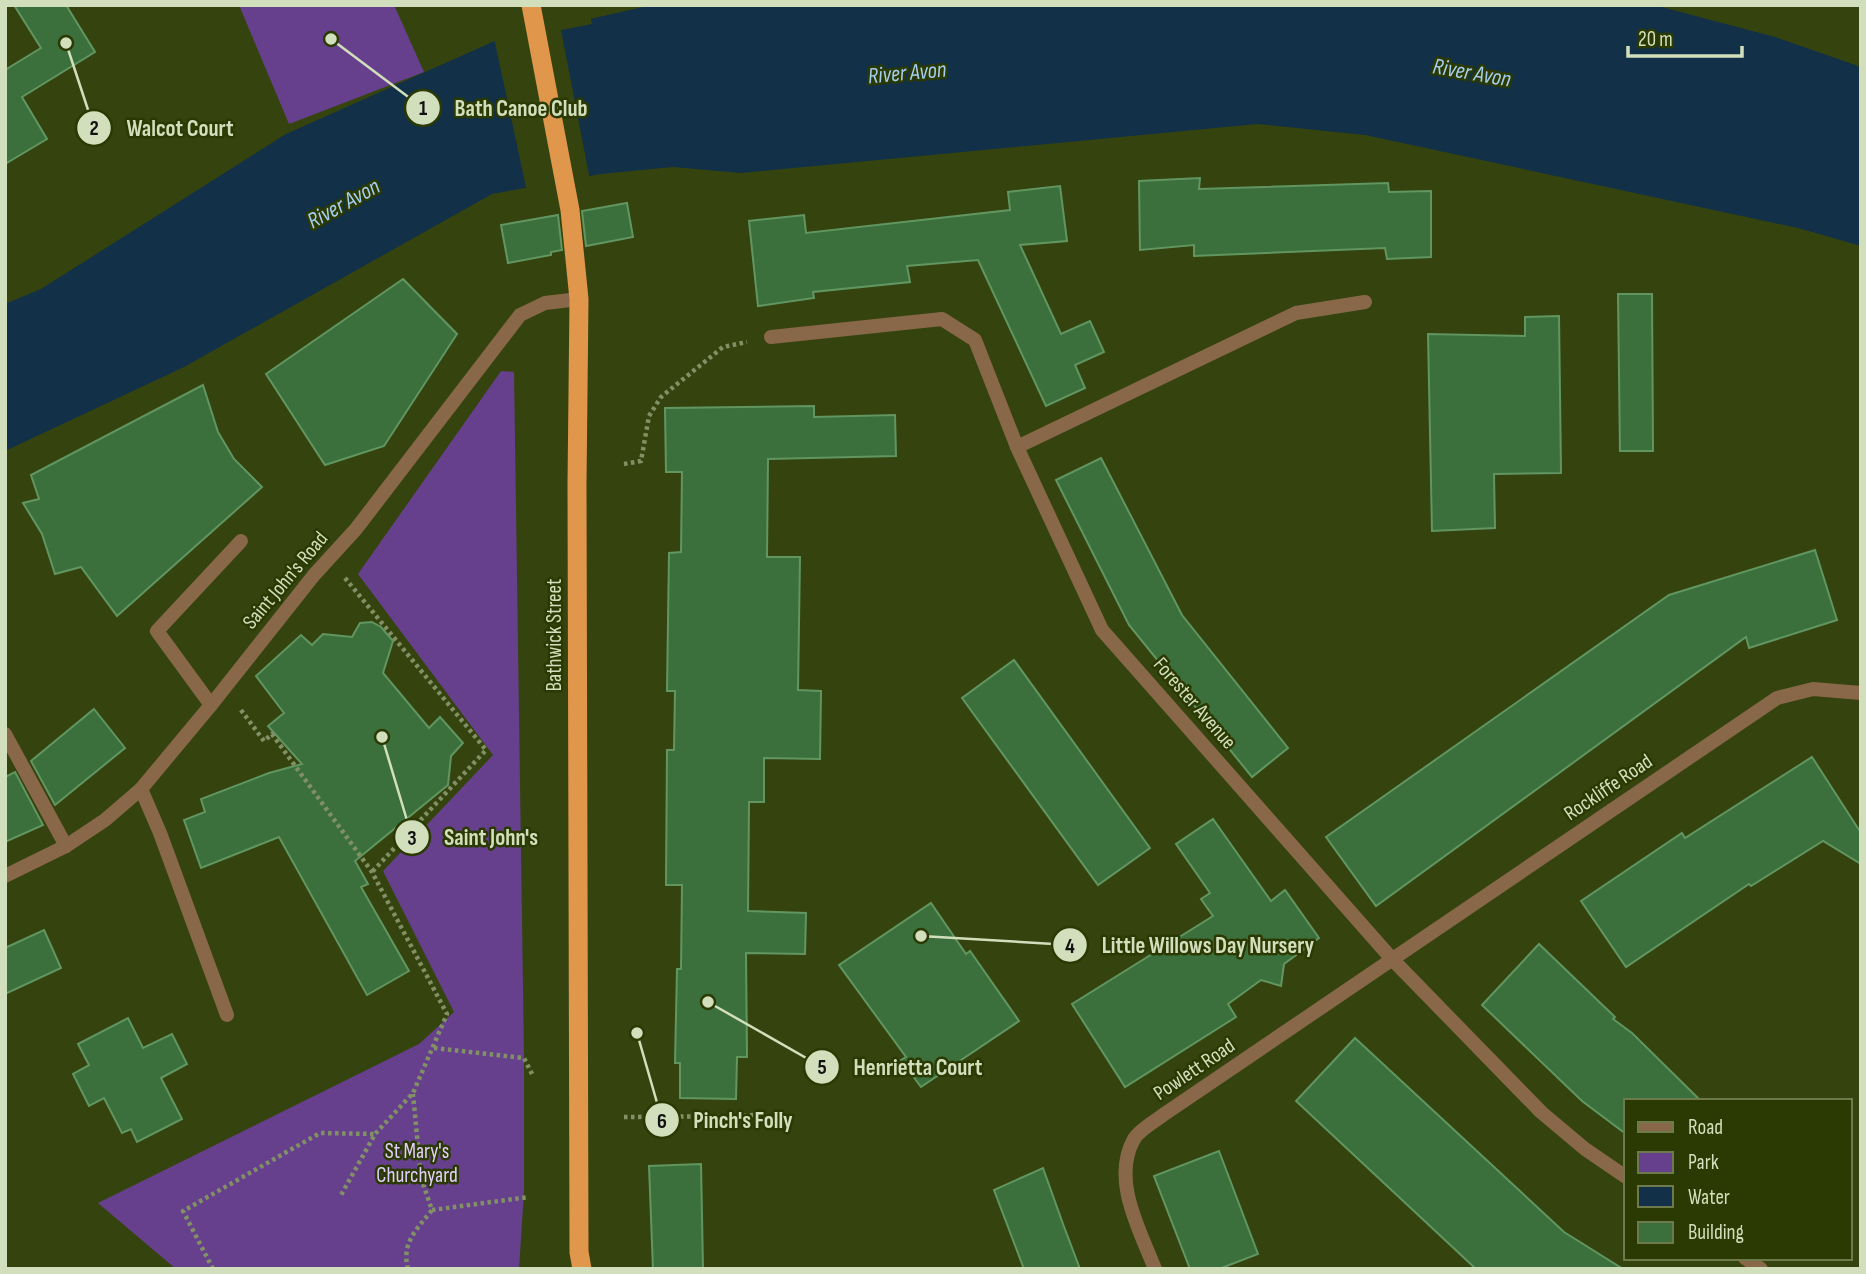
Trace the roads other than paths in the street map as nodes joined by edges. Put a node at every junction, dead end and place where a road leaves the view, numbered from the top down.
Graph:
1 (533, 13) edge
2 (579, 299) junction
3 (1365, 302) dead end
4 (772, 337) road end
5 (1017, 447) junction
6 (241, 541) dead end
7 (1861, 693) edge
8 (211, 705) junction
9 (5, 734) edge
10 (141, 789) junction
11 (66, 846) junction
12 (5, 876) edge
13 (1392, 959) junction
14 (227, 1015) dead end
15 (1624, 1176) edge
16 (582, 1269) edge
17 (1155, 1269) edge

1 - 2 highway, Bathwick Street
2 - 8 street, Saint John's Road
2 - 16 highway, Bathwick Street
3 - 5 street
4 - 5 street, Forester Avenue
5 - 13 street, Forester Avenue
6 - 8 street
7 - 13 street, Rockliffe Road
8 - 10 street, Saint John's Road
9 - 11 street
10 - 11 street, Saint John's Road
10 - 14 street
11 - 12 street, Saint John's Road
13 - 15 street, Forester Avenue
13 - 17 street, Powlett Road

